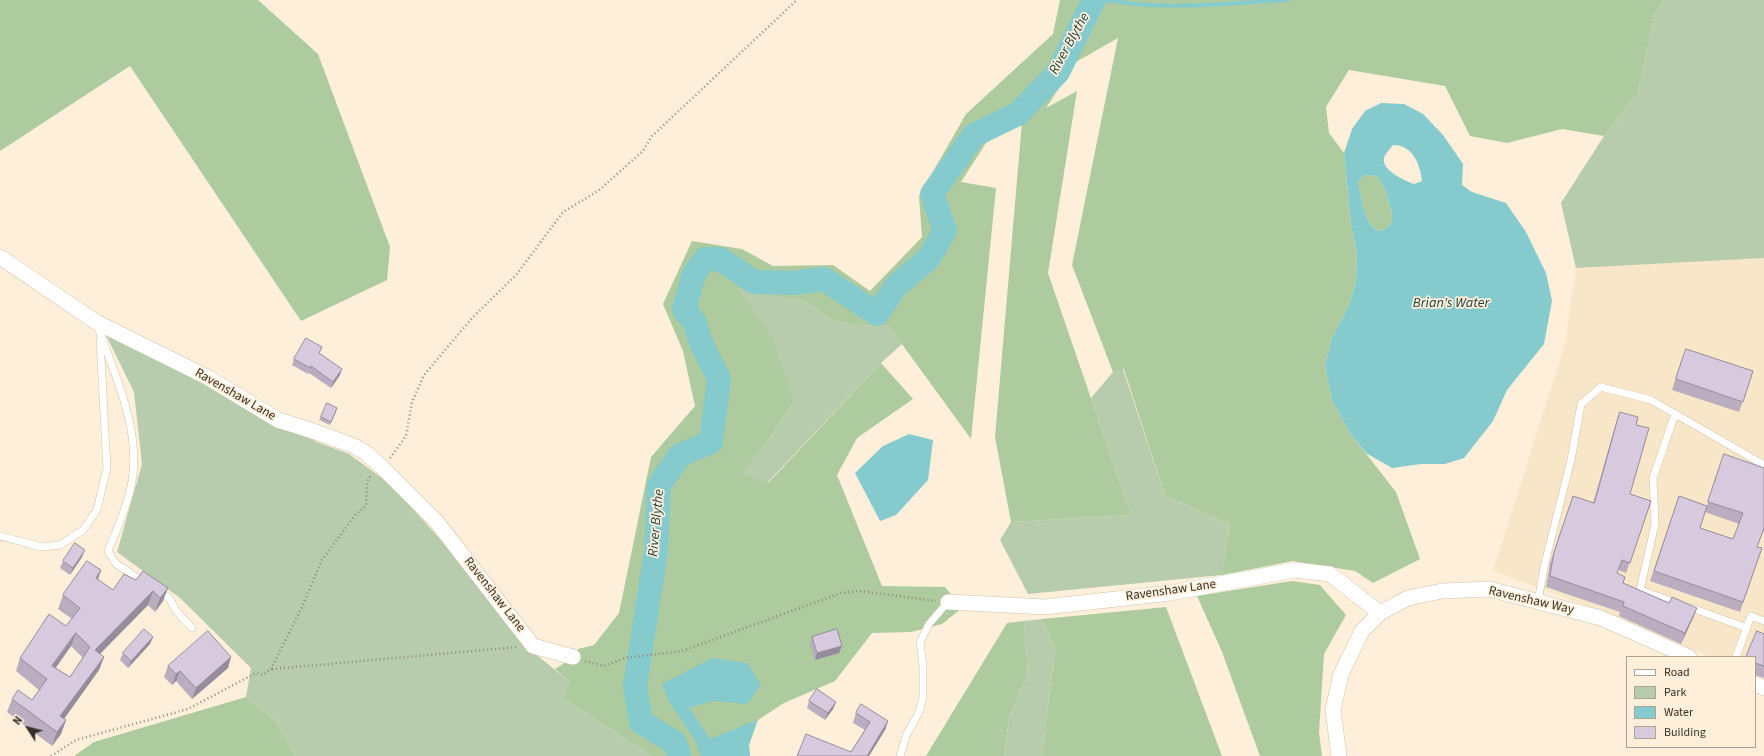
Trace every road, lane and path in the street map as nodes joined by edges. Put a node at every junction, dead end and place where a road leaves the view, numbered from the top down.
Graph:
1 (797, 0) edge
2 (0, 257) edge
3 (98, 328) junction
4 (1676, 414) junction
5 (1764, 465) edge
6 (382, 467) junction
7 (0, 536) edge
8 (948, 602) junction
9 (1538, 602) junction
10 (1380, 613) junction
11 (1764, 620) edge
12 (192, 628) dead end
13 (1747, 628) junction
14 (533, 646) junction
15 (1687, 656) edge
16 (1736, 656) edge
17 (572, 657) joint
18 (271, 669) junction
19 (51, 756) edge
20 (900, 756) edge
21 (1339, 756) edge

1 - 6 path
2 - 3 street, Ravenshaw Lane
3 - 6 street, Ravenshaw Lane
3 - 7 lane
3 - 12 lane
4 - 5 lane
4 - 9 lane
4 - 13 lane
6 - 14 street, Ravenshaw Lane
6 - 18 path
8 - 10 street, Ravenshaw Lane
8 - 17 path
8 - 20 lane
9 - 10 street, Ravenshaw Way
9 - 15 street, Ravenshaw Way
10 - 21 street, Ravenshaw Way
11 - 13 lane
13 - 16 lane
14 - 17 street, Ravenshaw Lane
14 - 18 path
18 - 19 path

